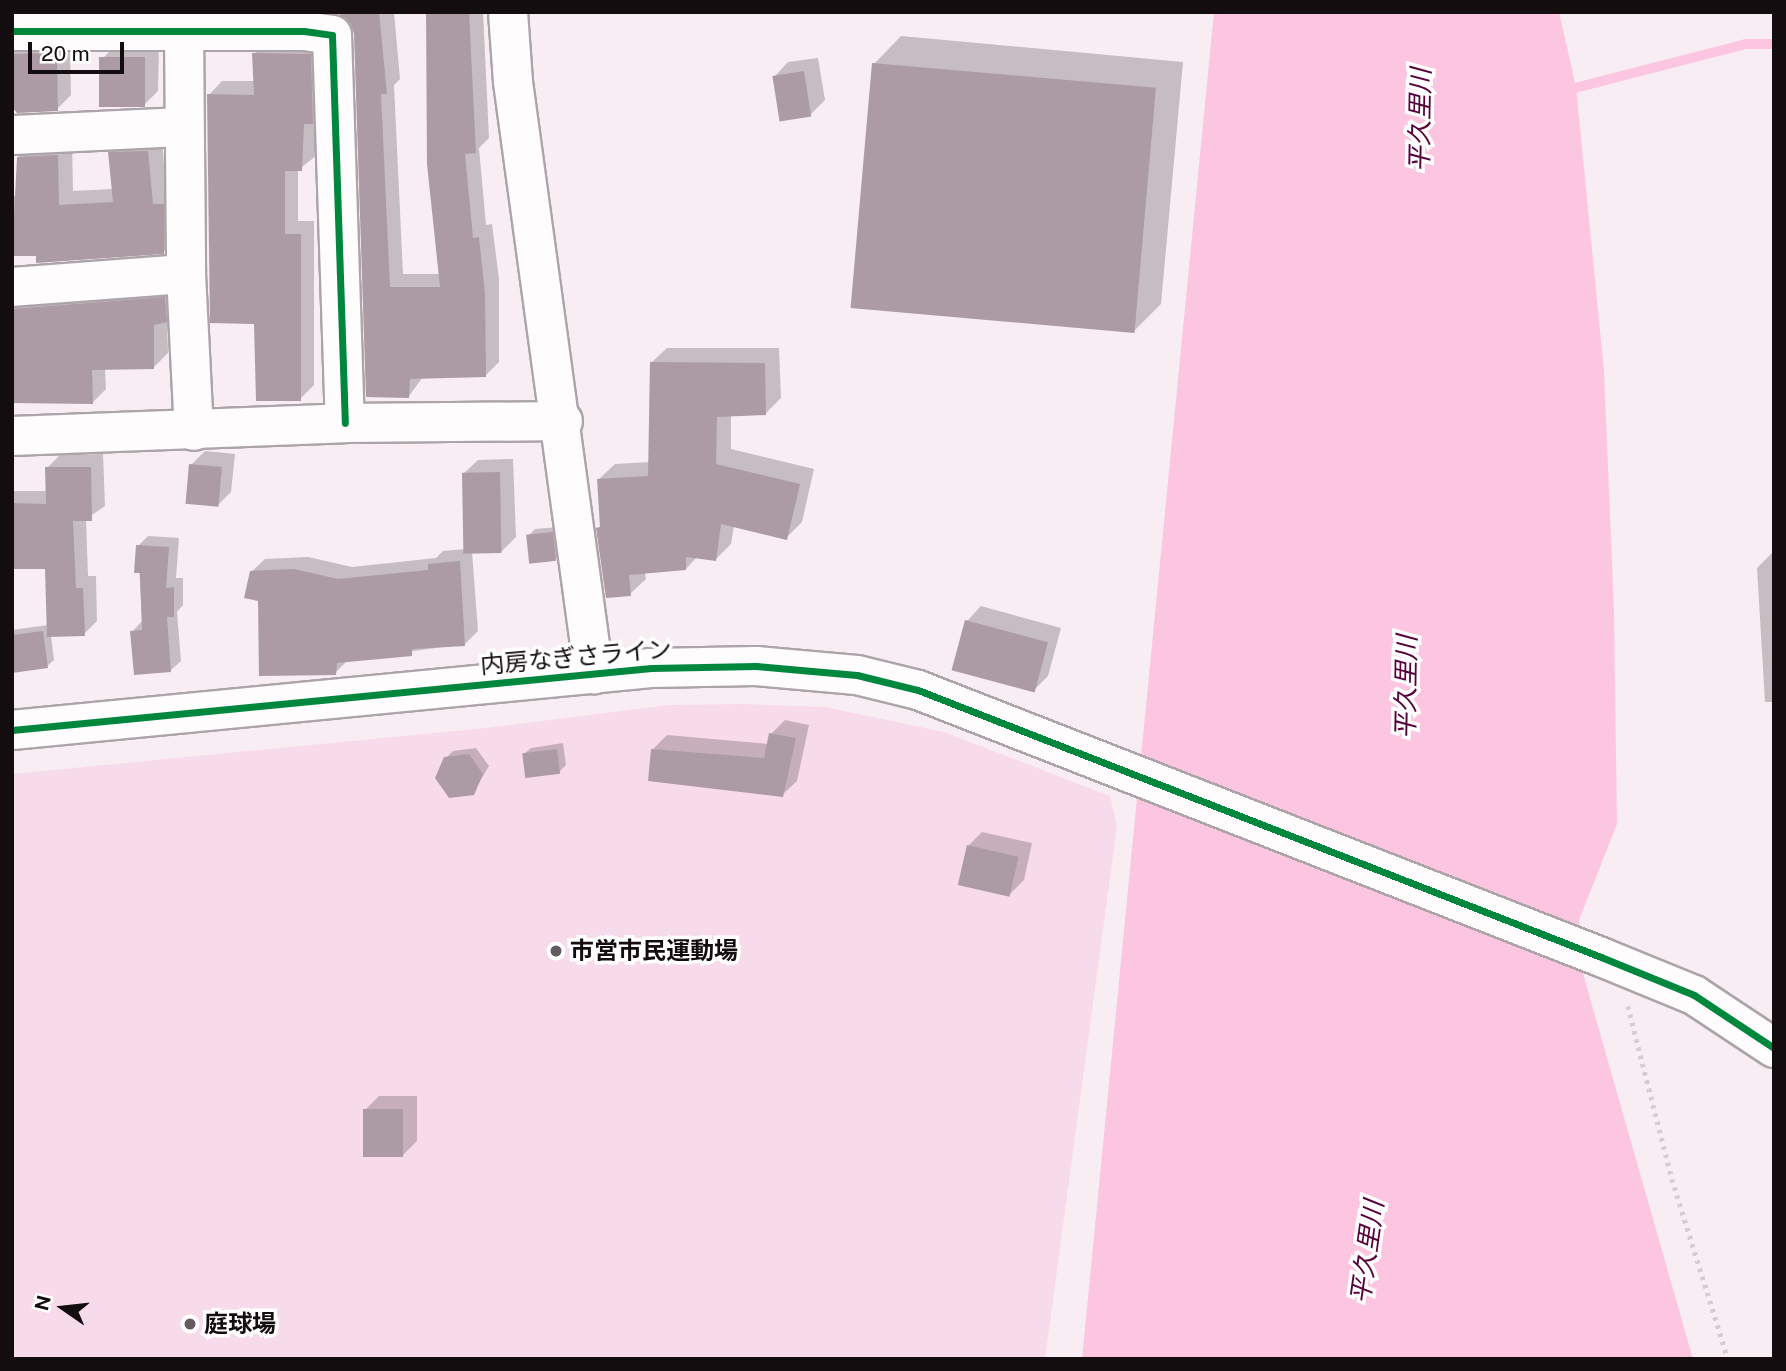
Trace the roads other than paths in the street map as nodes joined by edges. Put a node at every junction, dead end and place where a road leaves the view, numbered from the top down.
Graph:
1 (508, 12) edge
2 (12, 30) edge
3 (184, 30) junction
4 (184, 127) junction
5 (12, 135) edge
6 (186, 274) junction
7 (12, 287) edge
8 (563, 421) junction
9 (345, 423) junction
10 (194, 431) junction
11 (12, 436) edge
12 (594, 674) junction
13 (12, 730) edge
14 (1774, 1048) edge

1 - 8 street
2 - 3 street
3 - 4 street
3 - 9 street
4 - 5 street
4 - 6 street
6 - 7 street
6 - 10 street
8 - 9 street
8 - 12 street
9 - 10 street
10 - 11 street
12 - 13 street, 内房なぎさライン
12 - 14 street, 内房なぎさライン

